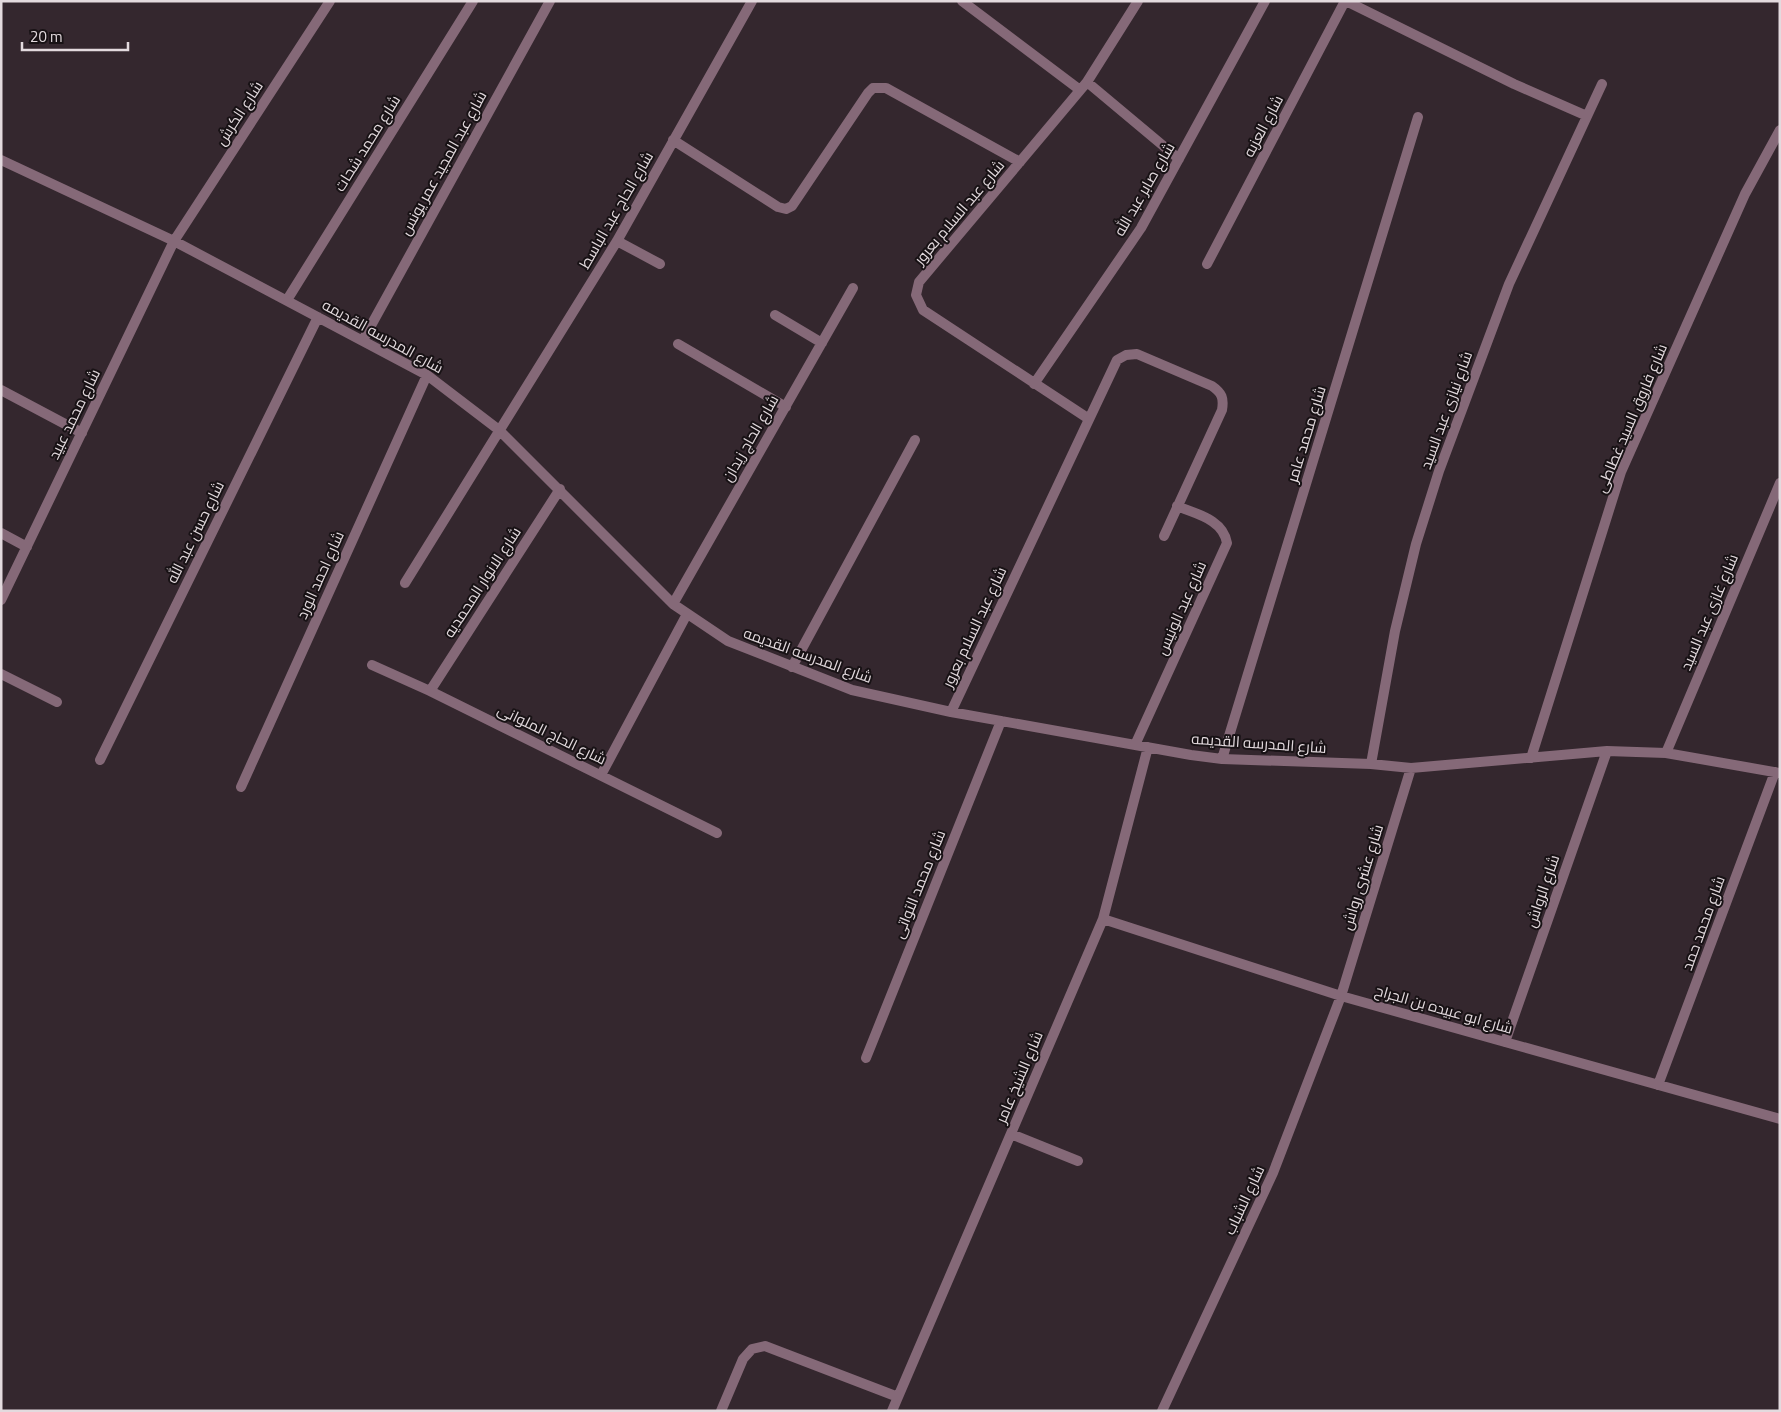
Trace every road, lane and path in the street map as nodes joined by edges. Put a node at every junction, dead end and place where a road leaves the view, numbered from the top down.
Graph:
1 (330, 1) edge
2 (473, 1) edge
3 (550, 1) edge
4 (752, 1) edge
5 (962, 1) edge
6 (1138, 1) edge
7 (1265, 1) edge
8 (1346, 1) edge
9 (1602, 84) dead end
10 (1084, 86) junction
11 (1587, 116) junction
12 (1418, 117) dead end
13 (1780, 130) edge
14 (673, 140) junction
15 (1179, 159) junction
16 (1, 160) edge
17 (1020, 162) junction
18 (174, 241) junction
19 (617, 241) junction
20 (660, 264) dead end
21 (1207, 264) dead end
22 (853, 288) dead end
23 (287, 300) junction
24 (775, 315) dead end
25 (318, 317) junction
26 (363, 340) junction
27 (822, 343) junction
28 (678, 344) dead end
29 (427, 375) junction
30 (1034, 384) junction
31 (1, 390) edge
32 (786, 407) junction
33 (1089, 419) junction
34 (499, 430) junction
35 (82, 433) junction
36 (915, 440) dead end
37 (1780, 483) edge
38 (560, 489) junction
39 (1177, 506) junction
40 (1, 533) edge
41 (1164, 536) dead end
42 (27, 547) junction
43 (405, 583) dead end
44 (1, 600) edge
45 (674, 604) junction
46 (687, 614) junction
47 (372, 665) dead end
48 (792, 667) junction
49 (1, 674) edge
50 (430, 691) junction
51 (57, 702) dead end
52 (951, 712) junction
53 (1001, 721) junction
54 (1135, 745) junction
55 (1148, 747) junction
56 (1607, 751) junction
57 (1666, 753) junction
58 (1531, 758) junction
59 (1222, 759) junction
60 (100, 760) dead end
61 (1371, 764) junction
62 (1411, 768) junction
63 (1777, 773) edge
64 (601, 775) junction
65 (241, 787) dead end
66 (717, 833) dead end
67 (1104, 919) junction
68 (1341, 996) junction
69 (1506, 1042) junction
70 (866, 1058) dead end
71 (1658, 1085) junction
72 (1780, 1119) edge
73 (1011, 1134) junction
74 (1078, 1161) dead end
75 (898, 1397) junction
76 (721, 1411) edge
77 (892, 1411) edge
78 (1162, 1411) edge

1 - 18 street, شارع الكرش
2 - 23 street, شارع محمد شحات
3 - 26 street, شارع عبد المجيد عمر يونس
4 - 14 street, شارع الحاج عبد الباسط
5 - 10 street
6 - 10 street, شارع عبد السلام بعرور
7 - 15 street, شارع صابر عبد الله
8 - 11 street
8 - 21 street, شارع العزبه
9 - 11 street, شارع نيازى عبد السيد
10 - 15 street
10 - 17 street, شارع عبد السلام بعرور
11 - 61 street, شارع نيازى عبد السيد
12 - 59 street, شارع محمد عامر
13 - 58 street, شارع فاروق السيد غطاطى
14 - 17 street
14 - 19 street, شارع الحاج عبد الباسط
15 - 30 street, شارع صابر عبد الله
16 - 18 street, شارع المدرسه القديمه
17 - 30 street, شارع عبد السلام بعرور
18 - 23 street, شارع المدرسه القديمه
18 - 35 street, شارع محمد عبيد
19 - 20 street
19 - 34 street, شارع الحاج عبد الباسط
22 - 27 street, شارع الحاج زيدان
23 - 25 street, شارع المدرسه القديمه
24 - 27 street
25 - 26 street, شارع المدرسه القديمه
25 - 60 street, شارع حسن عبد الله
26 - 29 street, شارع المدرسه القديمه
27 - 32 street, شارع الحاج زيدان
28 - 32 street
29 - 34 street, شارع المدرسه القديمه
29 - 65 street, شارع احمد الورد
30 - 33 street, شارع عبد السلام بعرور
31 - 35 street
32 - 45 street, شارع الحاج زيدان
33 - 39 street, شارع عبد السلام بعرور
33 - 52 street, شارع عبد السلام بعرور
34 - 38 street, شارع المدرسه القديمه
34 - 43 street, شارع الحاج عبد الباسط
35 - 42 street, شارع محمد عبيد
36 - 48 street
37 - 57 street, شارع غازى عبد السيد
38 - 45 street, شارع المدرسه القديمه
38 - 50 street, شارع الانوار المحمديه
39 - 41 street
39 - 54 street, شارع عبد الونيس
40 - 42 street
42 - 44 street, شارع محمد عبيد
45 - 46 street, شارع المدرسه القديمه
46 - 48 street, شارع المدرسه القديمه
46 - 64 street
47 - 50 street, شارع الحاج الملوانى
48 - 52 street, شارع المدرسه القديمه
49 - 51 street
50 - 64 street, شارع الحاج الملوانى
52 - 53 street, شارع المدرسه القديمه
53 - 54 street, شارع المدرسه القديمه
53 - 70 street, شارع محمد التواتى
54 - 55 street, شارع المدرسه القديمه
55 - 59 street, شارع المدرسه القديمه
55 - 67 street, شارع الشيخ عامر
56 - 57 street, شارع المدرسه القديمه
56 - 58 street, شارع المدرسه القديمه
56 - 69 street, شارع الرواش
57 - 63 street, شارع المدرسه القديمه
58 - 62 street, شارع المدرسه القديمه
59 - 61 street, شارع المدرسه القديمه
61 - 62 street, شارع المدرسه القديمه
62 - 68 street, شارع عشرى رواش
63 - 71 street, شارع محمد حمد
64 - 66 street, شارع الحاج الملوانى
67 - 68 street, شارع ابو عبيده بن الجراح
67 - 73 street, شارع الشيخ عامر
68 - 69 street, شارع ابو عبيده بن الجراح
68 - 78 street, شارع الشباب
69 - 71 street, شارع ابو عبيده بن الجراح
71 - 72 street, شارع ابو عبيده بن الجراح
73 - 74 street
73 - 75 street, شارع الشيخ عامر
75 - 76 street
75 - 77 street, شارع الشيخ عامر

